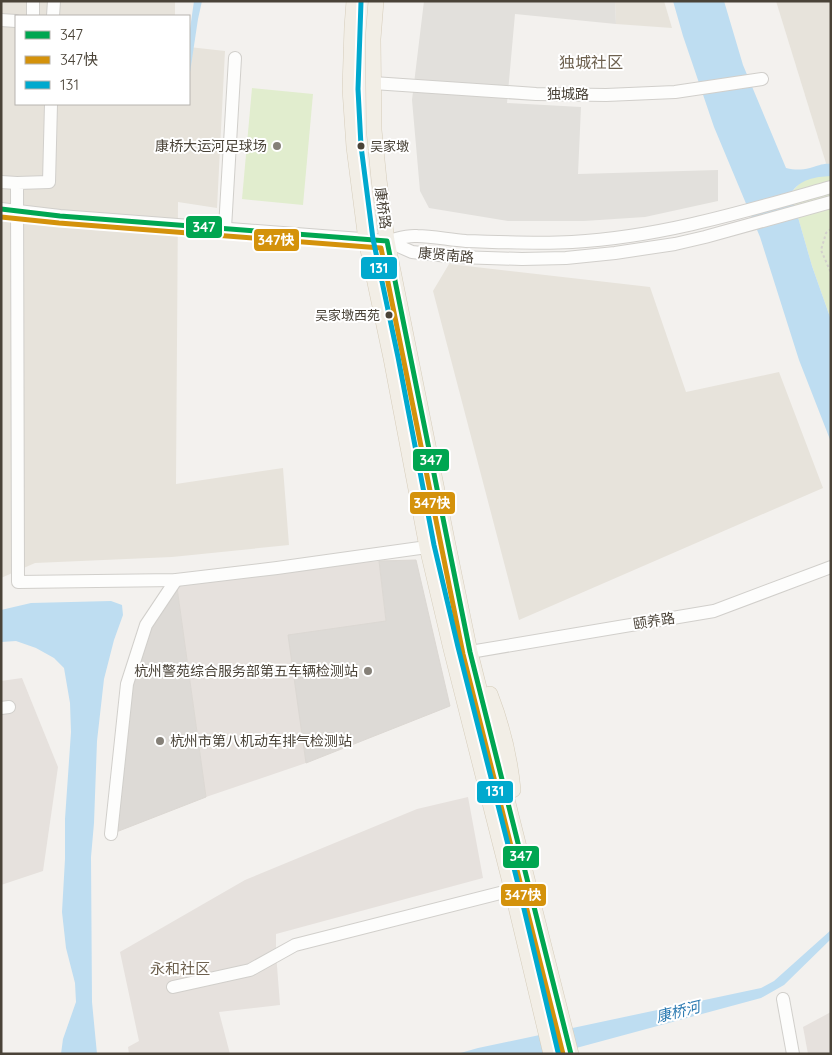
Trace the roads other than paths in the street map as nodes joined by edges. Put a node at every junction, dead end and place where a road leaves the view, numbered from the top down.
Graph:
1 (33, 1) edge
2 (54, 1) edge
3 (354, 1) edge
4 (376, 1) edge
5 (33, 15) edge
6 (53, 15) edge
7 (1, 20) edge
8 (15, 20) edge
9 (235, 58) dead end
10 (762, 79) dead end
11 (373, 82) junction
12 (51, 105) edge
13 (1, 182) edge
14 (16, 183) junction
15 (831, 187) edge
16 (831, 202) edge
17 (1, 210) edge
18 (16, 211) junction
19 (225, 228) junction
20 (366, 240) junction
21 (387, 241) junction
22 (427, 547) junction
23 (831, 567) edge
24 (176, 580) junction
25 (470, 652) junction
26 (111, 834) dead end
27 (512, 890) junction
28 (173, 987) dead end
29 (783, 999) dead end
30 (550, 1054) edge
31 (571, 1054) edge
32 (793, 1054) edge

1 - 5 street
2 - 6 street
3 - 20 main road, 康桥路
4 - 11 main road, 康桥路
7 - 8 street
9 - 19 street
10 - 11 street, 独城路
11 - 21 main road, 康桥路
12 - 14 street
13 - 14 street
14 - 18 street
15 - 21 street, 康贤南路
16 - 21 street, 康贤南路
17 - 18 street
18 - 19 street
18 - 24 street
19 - 20 street
20 - 21 street
20 - 22 main road, 康桥路
21 - 25 main road, 康桥路
22 - 24 street
22 - 27 main road, 康桥路
23 - 25 street, 颐养路
24 - 26 street
25 - 31 main road, 康桥路
27 - 28 street
27 - 30 main road, 康桥路
29 - 32 street

